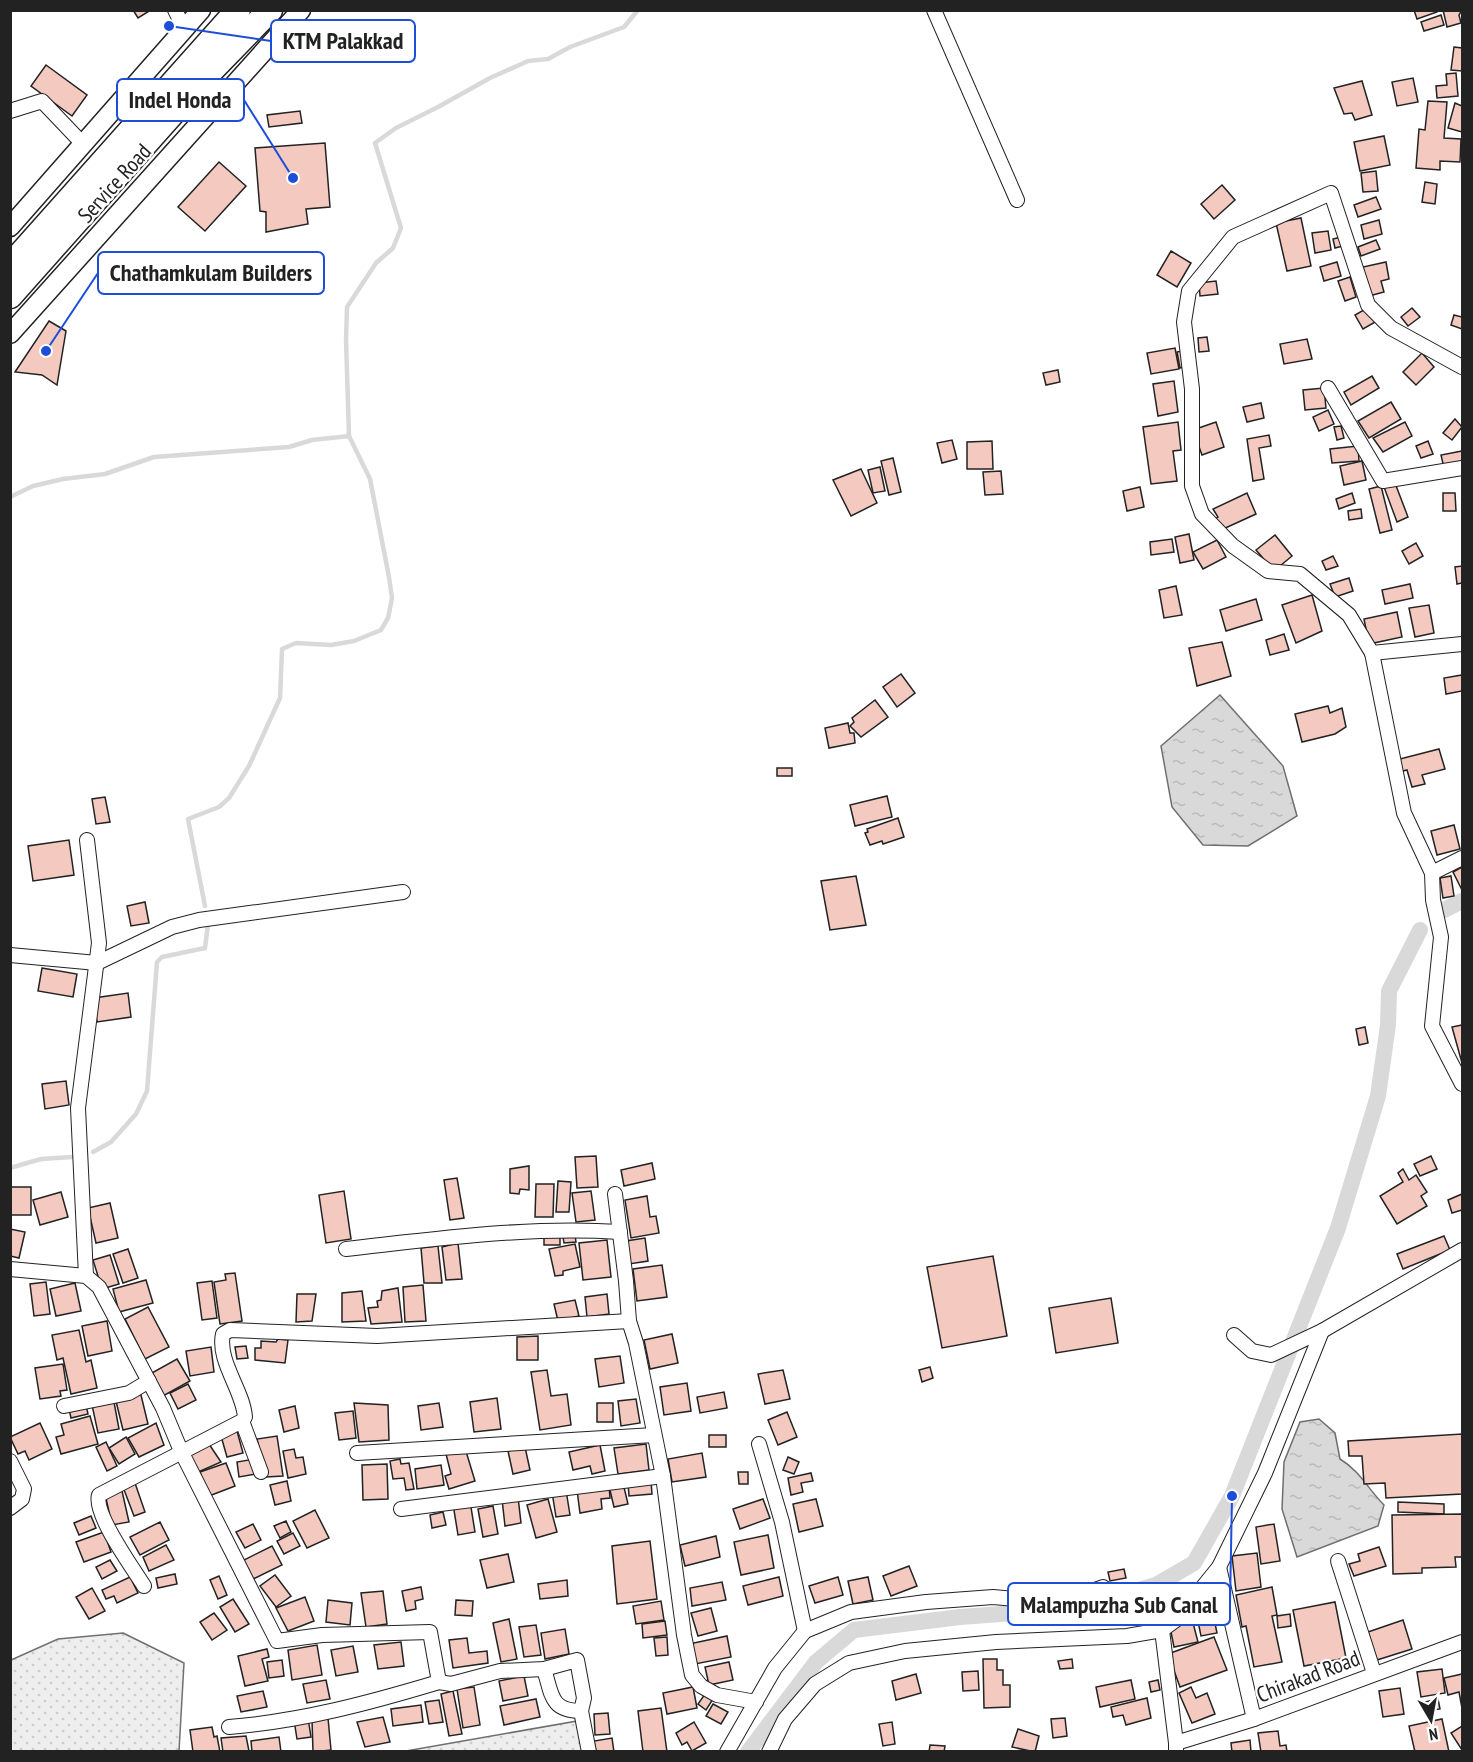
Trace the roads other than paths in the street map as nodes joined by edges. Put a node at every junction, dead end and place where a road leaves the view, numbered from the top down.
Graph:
1 (175, 10) edge
2 (201, 10) edge
3 (238, 10) edge
4 (270, 10) edge
5 (301, 10) edge
6 (934, 10) edge
7 (181, 33) junction
8 (10, 111) edge
9 (82, 143) junction
10 (1017, 200) dead end
11 (10, 226) edge
12 (10, 266) edge
13 (10, 296) edge
14 (10, 334) edge
15 (1462, 367) edge
16 (1328, 388) dead end
17 (1462, 468) edge
18 (1462, 644) edge
19 (1372, 653) junction
20 (87, 840) dead end
21 (1462, 858) edge
22 (1432, 873) junction
23 (403, 892) dead end
24 (10, 955) edge
25 (98, 963) junction
26 (1462, 1084) edge
27 (615, 1194) dead end
28 (620, 1232) junction
29 (346, 1249) dead end
30 (1462, 1250) edge
31 (10, 1269) edge
32 (86, 1276) junction
33 (628, 1321) junction
34 (1322, 1331) junction
35 (1234, 1335) dead end
36 (149, 1381) junction
37 (64, 1406) dead end
38 (242, 1421) junction
39 (654, 1435) junction
40 (759, 1444) dead end
41 (181, 1451) junction
42 (357, 1453) dead end
43 (10, 1461) edge
44 (261, 1472) dead end
45 (663, 1476) junction
46 (10, 1508) edge
47 (401, 1509) dead end
48 (1338, 1561) dead end
49 (1219, 1566) junction
50 (144, 1586) dead end
51 (1103, 1587) dead end
52 (805, 1630) junction
53 (1162, 1630) junction
54 (1462, 1642) edge
55 (544, 1669) junction
56 (1374, 1673) junction
57 (439, 1682) junction
58 (756, 1702) junction
59 (581, 1711) junction
60 (1254, 1719) junction
61 (229, 1727) dead end
62 (1176, 1747) edge
63 (589, 1752) edge
64 (727, 1752) edge
65 (769, 1752) edge

1 - 7 street
2 - 7 street
3 - 12 highway
4 - 13 highway
5 - 14 street, Service Road
6 - 10 street
7 - 9 street
8 - 9 street
9 - 11 street
15 - 19 street
16 - 17 street
18 - 19 street
19 - 22 street
20 - 25 street
21 - 22 street
22 - 26 street
23 - 25 street
24 - 25 street
25 - 32 street
27 - 28 street
28 - 29 street
28 - 33 street
30 - 34 street
31 - 32 street
32 - 36 street
33 - 38 street
33 - 39 street
34 - 35 street
34 - 49 street
36 - 37 street
36 - 41 street
38 - 41 street
38 - 44 street
39 - 42 street
39 - 45 street
40 - 52 street
41 - 50 street
41 - 57 street
43 - 46 street
45 - 47 street
45 - 58 street
48 - 56 street
49 - 53 street
49 - 60 street
51 - 52 street
52 - 58 street
53 - 62 street
53 - 65 street
54 - 56 street, Chirakad Road
55 - 57 street
55 - 59 street
55 - 59 street
56 - 60 street, Chirakad Road
57 - 61 street
58 - 64 street
59 - 63 street
60 - 62 street, Chirakad Road

